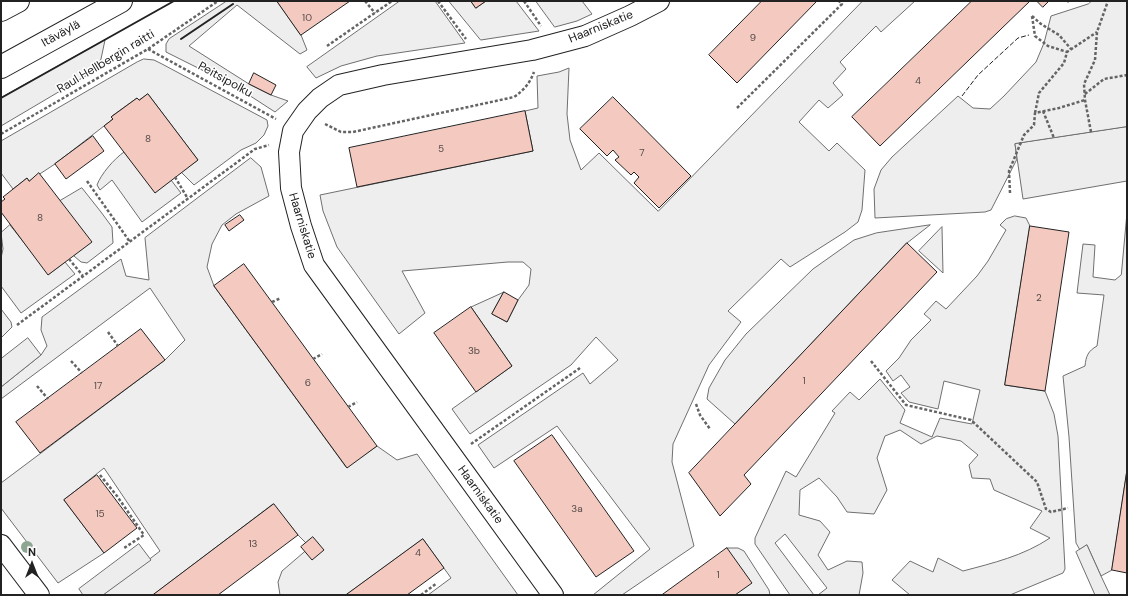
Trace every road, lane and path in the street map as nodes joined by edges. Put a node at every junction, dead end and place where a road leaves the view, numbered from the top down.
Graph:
1 (18, 1) edge
2 (121, 1) edge
3 (218, 1) edge
4 (365, 1) edge
5 (392, 1) edge
6 (438, 1) edge
7 (524, 1) edge
8 (659, 1) edge
9 (839, 1) edge
10 (1108, 1) edge
11 (1, 10) edge
12 (375, 13) junction
13 (1097, 32) junction
14 (554, 45) junction
15 (327, 46) dead end
16 (148, 49) junction
17 (1071, 49) junction
18 (1067, 52) junction
19 (480, 59) junction
20 (536, 66) dead end
21 (1, 67) edge
22 (1127, 75) edge
23 (1085, 94) junction
24 (1085, 100) junction
25 (737, 108) dead end
26 (1043, 111) junction
27 (1035, 113) junction
28 (281, 115) dead end
29 (325, 124) dead end
30 (1091, 132) dead end
31 (1, 134) edge
32 (1054, 138) dead end
33 (270, 145) dead end
34 (175, 177) dead end
35 (87, 182) dead end
36 (1010, 193) dead end
37 (188, 199) junction
38 (130, 242) junction
39 (69, 259) dead end
40 (83, 276) junction
41 (281, 298) dead end
42 (272, 302) dead end
43 (17, 325) dead end
44 (108, 332) dead end
45 (118, 346) dead end
46 (322, 354) dead end
47 (313, 359) dead end
48 (71, 361) dead end
49 (871, 361) dead end
50 (580, 368) dead end
51 (82, 373) dead end
52 (37, 386) dead end
53 (48, 399) dead end
54 (357, 402) dead end
55 (696, 404) dead end
56 (348, 407) dead end
57 (710, 429) dead end
58 (471, 444) dead end
59 (100, 475) dead end
60 (1068, 508) dead end
61 (1, 545) edge
62 (124, 548) dead end
63 (437, 583) dead end
64 (39, 595) edge
65 (421, 595) edge
66 (553, 595) edge

1 - 11 main road
2 - 21 main road, Itäväylä
3 - 16 path, Raul Hellbergin raitti
4 - 12 path
5 - 12 path
6 - 19 path
7 - 14 path
8 - 14 street, Haarniskatie
9 - 25 path
10 - 13 path
12 - 15 path
13 - 17 path
13 - 23 path
14 - 19 street, Haarniskatie
16 - 28 path, Peitsipolku
16 - 31 path, Raul Hellbergin raitti
17 - 18 path
17 - 18 path
18 - 27 path
19 - 66 street, Haarniskatie
20 - 29 path
22 - 23 path
23 - 24 path
24 - 26 path
24 - 30 path
26 - 27 path
26 - 32 path
27 - 36 path
33 - 37 path
34 - 37 path
35 - 38 path
37 - 38 path
38 - 40 path
39 - 40 path
40 - 43 path
41 - 42 path
44 - 45 path
46 - 47 path
48 - 51 path
49 - 60 path
50 - 58 path
52 - 53 path
54 - 56 path
55 - 57 path
59 - 62 path
61 - 64 street
63 - 65 path

